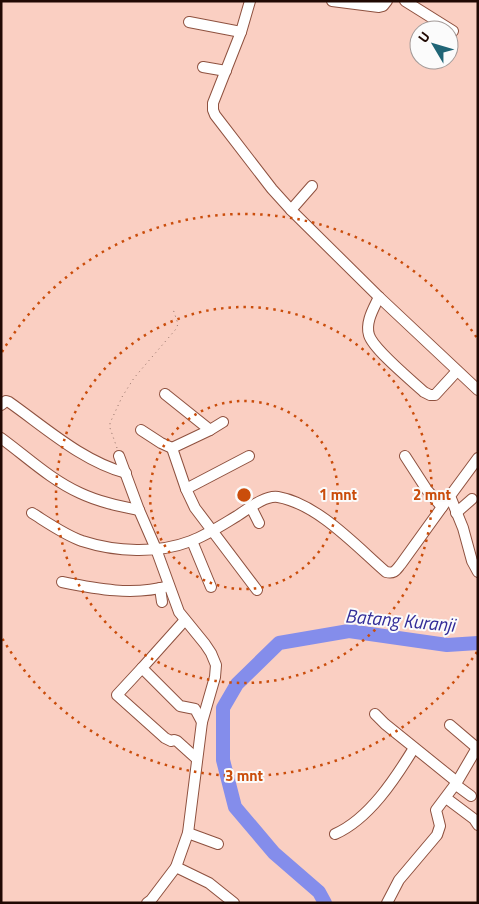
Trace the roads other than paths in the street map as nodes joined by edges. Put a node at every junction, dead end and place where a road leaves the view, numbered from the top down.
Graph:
1 (250, 1) edge
2 (387, 1) edge
3 (405, 1) edge
4 (338, 2) edge
5 (435, 20) edge
6 (190, 22) dead end
7 (241, 32) junction
8 (203, 67) dead end
9 (226, 71) junction
10 (312, 186) dead end
11 (291, 210) junction
12 (379, 297) junction
13 (457, 371) junction
14 (478, 390) edge
15 (165, 394) dead end
16 (1, 404) edge
17 (223, 422) dead end
18 (141, 430) dead end
19 (210, 430) junction
20 (1, 438) edge
21 (172, 448) junction
22 (120, 456) road end
23 (249, 456) dead end
24 (405, 456) dead end
25 (478, 458) edge
26 (126, 473) junction
27 (186, 489) junction
28 (450, 496) junction
29 (472, 499) dead end
30 (251, 507) junction
31 (442, 507) junction
32 (139, 510) junction
33 (32, 513) dead end
34 (456, 513) junction
35 (259, 524) dead end
36 (211, 532) junction
37 (192, 541) junction
38 (156, 549) junction
39 (475, 559) edge
40 (478, 572) edge
41 (62, 582) dead end
42 (165, 587) junction
43 (211, 587) dead end
44 (257, 590) dead end
45 (162, 602) dead end
46 (185, 620) junction
47 (142, 668) junction
48 (375, 714) dead end
49 (202, 722) junction
50 (450, 725) dead end
51 (477, 747) edge
52 (414, 748) junction
53 (197, 758) junction
54 (457, 783) junction
55 (471, 796) dead end
56 (446, 798) junction
57 (478, 825) edge
58 (188, 834) junction
59 (335, 834) dead end
60 (218, 844) dead end
61 (176, 867) junction
62 (147, 903) edge
63 (234, 903) edge
64 (387, 903) edge

1 - 7 street
2 - 4 street
3 - 5 street
6 - 7 street
7 - 9 street
8 - 9 street
9 - 11 street
10 - 11 street
11 - 12 street
12 - 13 street
12 - 13 street
13 - 14 street
15 - 19 street
16 - 26 street
17 - 19 street
18 - 21 street
19 - 21 street
20 - 32 street
21 - 27 street
22 - 26 street
23 - 27 street
24 - 31 street
25 - 28 street
26 - 32 street
27 - 36 street
28 - 31 street
28 - 34 street
29 - 34 street
30 - 31 street
30 - 35 street
30 - 36 street
32 - 38 street
33 - 38 street
34 - 39 street
36 - 37 street
36 - 44 street
37 - 38 street
37 - 43 street
38 - 42 street
39 - 40 street
41 - 42 street
42 - 45 street
42 - 46 street
46 - 47 street
46 - 49 street
47 - 49 street
47 - 53 street
48 - 52 street
49 - 53 street
50 - 51 street
51 - 54 street
52 - 54 street
52 - 59 street
53 - 58 street
54 - 55 street
54 - 56 street
56 - 57 street
56 - 64 street
58 - 60 street
58 - 61 street
61 - 62 street
61 - 63 street

